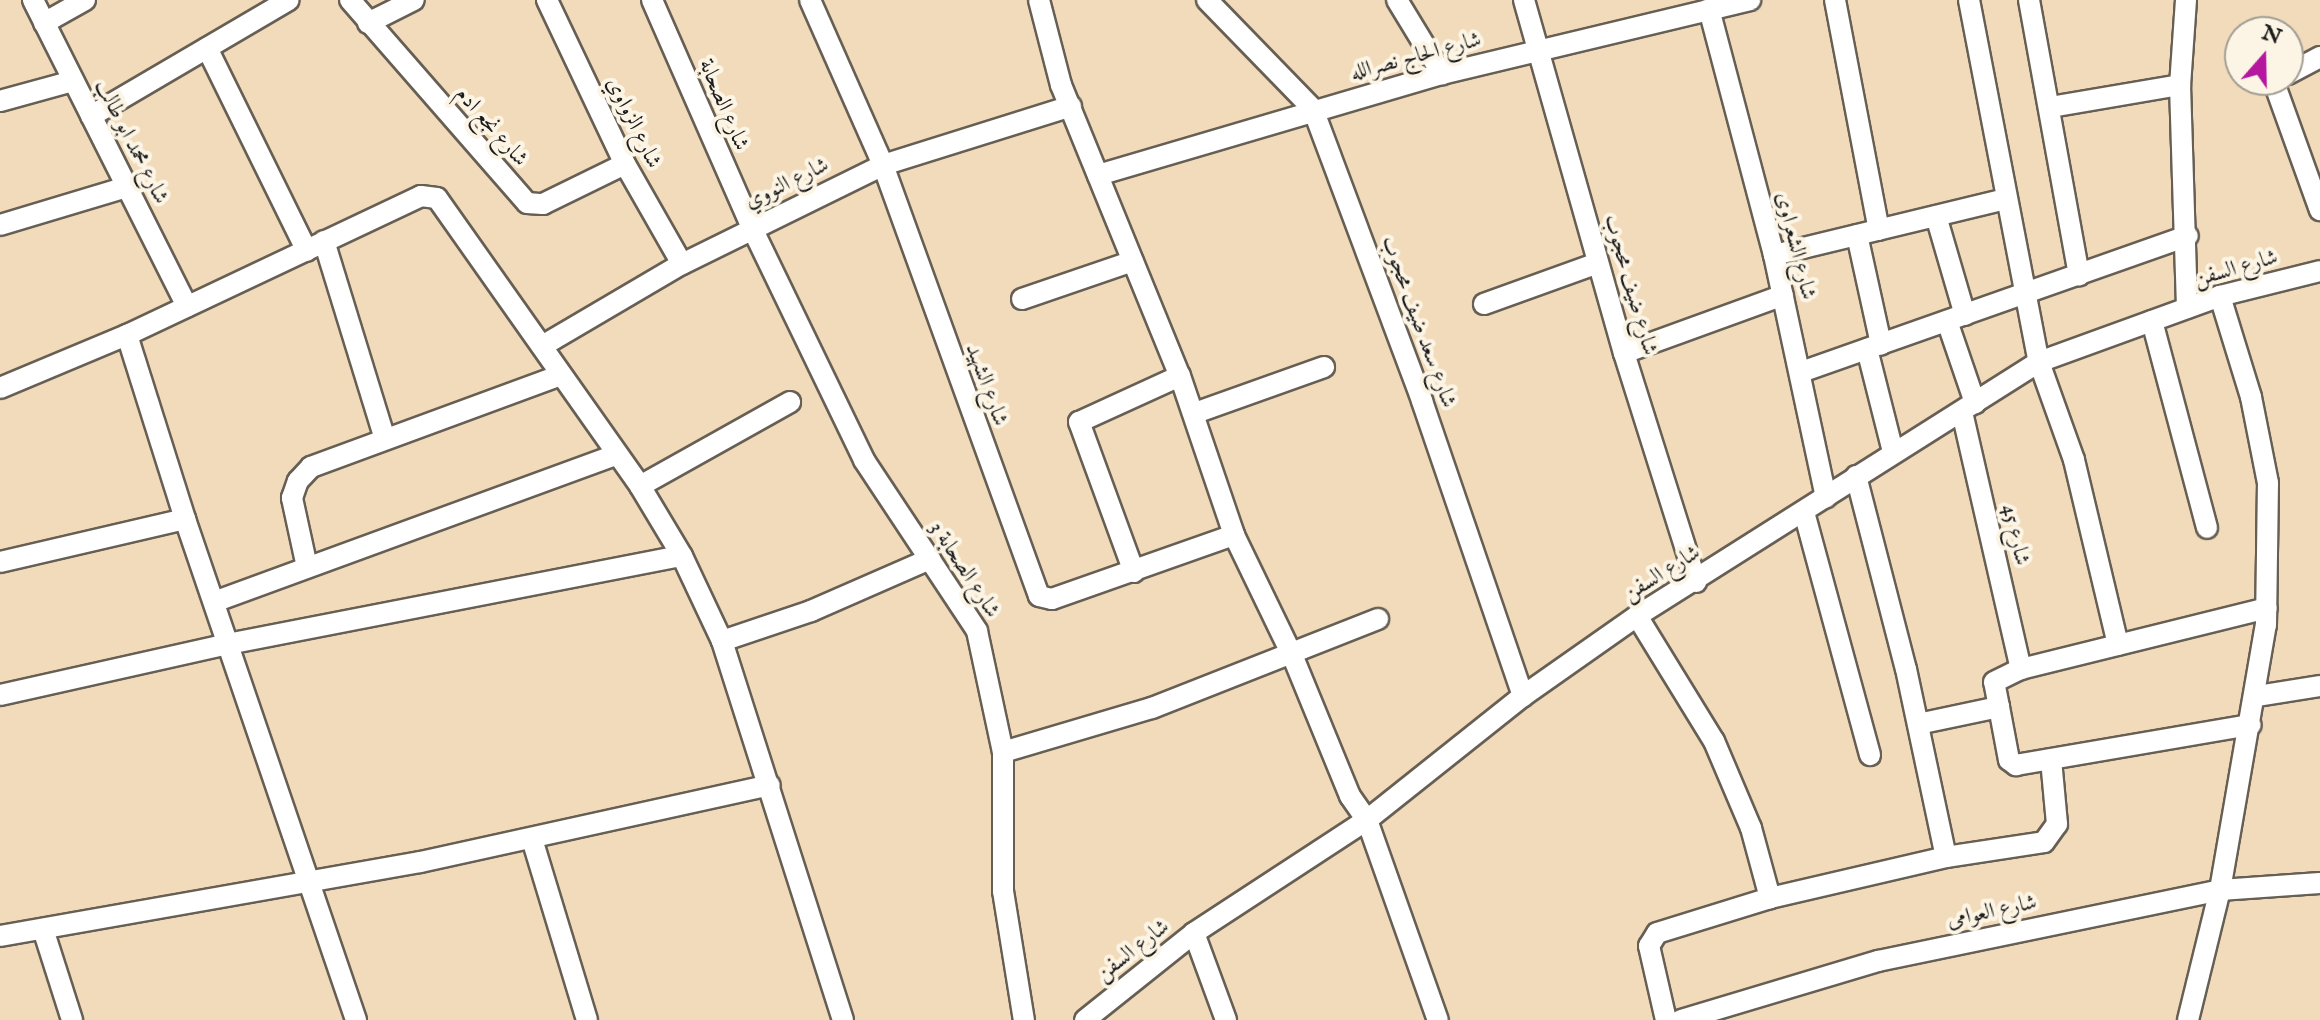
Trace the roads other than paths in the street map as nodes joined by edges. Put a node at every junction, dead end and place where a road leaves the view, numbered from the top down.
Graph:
1 (33, 0) edge
2 (85, 0) edge
3 (289, 0) edge
4 (350, 0) edge
5 (414, 0) edge
6 (547, 0) edge
7 (652, 0) edge
8 (810, 0) edge
9 (1039, 0) edge
10 (1207, 0) edge
11 (1397, 0) edge
12 (1524, 0) edge
13 (1750, 0) edge
14 (1835, 0) edge
15 (1969, 0) edge
16 (2029, 0) edge
17 (2186, 0) edge
18 (1709, 9) junction
19 (44, 23) junction
20 (368, 23) junction
21 (207, 48) junction
22 (1536, 51) junction
23 (1442, 74) junction
24 (73, 81) junction
25 (2180, 85) junction
26 (2279, 96) edge
27 (0, 101) edge
28 (1071, 106) junction
29 (2051, 107) junction
30 (1313, 109) junction
31 (91, 116) junction
32 (625, 164) junction
33 (883, 165) junction
34 (1098, 175) junction
35 (127, 187) junction
36 (2006, 199) junction
37 (2320, 210) edge
38 (1936, 216) junction
39 (0, 225) edge
40 (752, 228) junction
41 (1879, 230) junction
42 (1857, 235) junction
43 (2188, 236) junction
44 (316, 246) junction
45 (1774, 255) junction
46 (1133, 261) junction
47 (1598, 263) junction
48 (682, 264) junction
49 (2320, 271) edge
50 (2079, 275) junction
51 (2028, 292) junction
52 (1783, 295) junction
53 (2220, 296) junction
54 (1022, 299) dead end
55 (1484, 304) dead end
56 (187, 306) junction
57 (2187, 308) junction
58 (1956, 318) junction
59 (2152, 321) junction
60 (127, 335) junction
61 (542, 346) junction
62 (1874, 346) junction
63 (1624, 353) junction
64 (2039, 362) junction
65 (1324, 367) dead end
66 (1801, 372) junction
67 (561, 375) junction
68 (1180, 376) junction
69 (0, 388) edge
70 (790, 402) dead end
71 (1968, 408) junction
72 (1195, 413) junction
73 (385, 439) junction
74 (1893, 452) junction
75 (616, 455) junction
76 (1856, 476) junction
77 (640, 486) junction
78 (1826, 497) junction
79 (1804, 512) junction
80 (185, 519) junction
81 (2207, 528) dead end
82 (1234, 535) junction
83 (682, 556) junction
84 (930, 559) junction
85 (0, 562) edge
86 (307, 567) junction
87 (1134, 572) junction
88 (1696, 582) junction
89 (214, 602) junction
90 (2267, 608) junction
91 (1637, 616) junction
92 (1378, 619) dead end
93 (722, 641) junction
94 (228, 644) junction
95 (2118, 645) junction
96 (1293, 657) junction
97 (2021, 669) junction
98 (2320, 686) edge
99 (0, 695) edge
100 (1523, 696) junction
101 (2257, 696) junction
102 (1999, 707) junction
103 (1918, 724) junction
104 (2251, 725) junction
105 (1003, 752) junction
106 (1870, 755) dead end
107 (2051, 759) junction
108 (770, 785) junction
109 (1367, 820) junction
110 (532, 839) junction
111 (1946, 857) junction
112 (313, 882) junction
113 (2320, 883) edge
114 (2220, 890) junction
115 (1770, 898) junction
116 (43, 929) junction
117 (1194, 933) junction
118 (0, 936) edge
119 (72, 1020) edge
120 (356, 1020) edge
121 (587, 1020) edge
122 (843, 1020) edge
123 (1024, 1020) edge
124 (1085, 1020) edge
125 (1226, 1020) edge
126 (1438, 1020) edge
127 (1666, 1020) edge
128 (1681, 1020) edge
129 (2188, 1020) edge

1 - 19 street, شارع محمد ابو طالب
2 - 19 street
3 - 21 street
4 - 20 street, شارع نجع ادم
5 - 20 street
6 - 32 street, شارع الزواوي
7 - 40 street, شارع الصحابة
8 - 33 street, شارع الشهيد
9 - 28 street
10 - 30 street, شارع سعد ضيف محجوب
11 - 23 street
12 - 22 street, شارع ضيف محجوب
13 - 18 street, شارع الحاج نصرالله
14 - 41 street
15 - 36 street
16 - 29 street
17 - 25 street
18 - 22 street, شارع الحاج نصرالله
18 - 45 street, شارع الشعراوى
19 - 24 street, شارع محمد ابو طالب
20 - 32 street, شارع نجع ادم
21 - 31 street
21 - 44 street
22 - 23 street, شارع الحاج نصرالله
22 - 47 street, شارع ضيف محجوب
23 - 30 street, شارع الحاج نصرالله
24 - 27 street
24 - 31 street, شارع محمد ابو طالب
25 - 29 street
25 - 43 street
26 - 37 street
28 - 33 street, شارع النووي
28 - 34 street
29 - 50 street
30 - 34 street, شارع الحاج نصرالله
30 - 100 street, شارع سعد ضيف محجوب
31 - 35 street, شارع محمد ابو طالب
32 - 48 street, شارع الزواوي
33 - 40 street, شارع النووي
33 - 87 street, شارع الشهيد
34 - 46 street
35 - 39 street
35 - 56 street, شارع محمد ابو طالب
36 - 38 street
36 - 51 street
38 - 41 street
38 - 58 street, شارع 45
40 - 48 street, شارع النووي
40 - 84 street, شارع الصحابة 3
41 - 42 street
42 - 45 street
42 - 62 street
43 - 50 street
43 - 57 street
44 - 56 street
44 - 61 street
44 - 73 street
45 - 52 street, شارع الشعراوى
46 - 54 street
46 - 68 street
47 - 55 street
47 - 63 street, شارع ضيف محجوب
48 - 61 street, شارع النووي
49 - 53 street, شارع السفن
50 - 51 street
51 - 58 street
51 - 64 street
52 - 63 street
52 - 66 street, شارع الشعراوى
53 - 57 street, شارع السفن
53 - 90 street
56 - 60 street
57 - 59 street, شارع السفن
58 - 62 street
58 - 71 street, شارع 45
59 - 64 street, شارع السفن
59 - 81 street
60 - 69 street
60 - 80 street
61 - 67 street
62 - 66 street
62 - 74 street
63 - 88 street, شارع ضيف محجوب
64 - 71 street, شارع السفن
64 - 95 street
65 - 72 street
66 - 78 street, شارع الشعراوى
67 - 73 street
67 - 75 street
68 - 72 street
68 - 87 street
70 - 77 street
71 - 74 street, شارع السفن
71 - 97 street, شارع 45
72 - 82 street
73 - 86 street
74 - 76 street, شارع السفن
75 - 77 street
75 - 86 street
76 - 78 street, شارع السفن
76 - 103 street
77 - 83 street
78 - 79 street, شارع السفن
79 - 88 street, شارع السفن
79 - 106 street
80 - 85 street
80 - 89 street
82 - 87 street, شارع الشهيد
82 - 96 street
83 - 93 street
83 - 94 street
84 - 93 street
84 - 105 street, شارع الصحابة 3
86 - 89 street
88 - 91 street, شارع السفن
89 - 94 street
90 - 95 street
90 - 101 street
91 - 100 street, شارع السفن
91 - 115 street
92 - 96 street
93 - 108 street
94 - 99 street
94 - 112 street
95 - 97 street
96 - 105 street
96 - 109 street
97 - 102 street
98 - 101 street
100 - 109 street, شارع السفن
101 - 104 street
102 - 103 street
102 - 107 street
103 - 111 street
104 - 107 street
104 - 114 street
105 - 123 street, شارع الصحابة 3
107 - 111 street
108 - 110 street
108 - 122 street
109 - 117 street, شارع السفن
109 - 126 street
110 - 112 street
110 - 121 street
111 - 115 street
112 - 116 street
112 - 120 street
113 - 114 street, شارع العوامى
114 - 128 street, شارع العوامى
114 - 129 street
115 - 127 street
116 - 118 street
116 - 119 street
117 - 124 street, شارع السفن
117 - 125 street

